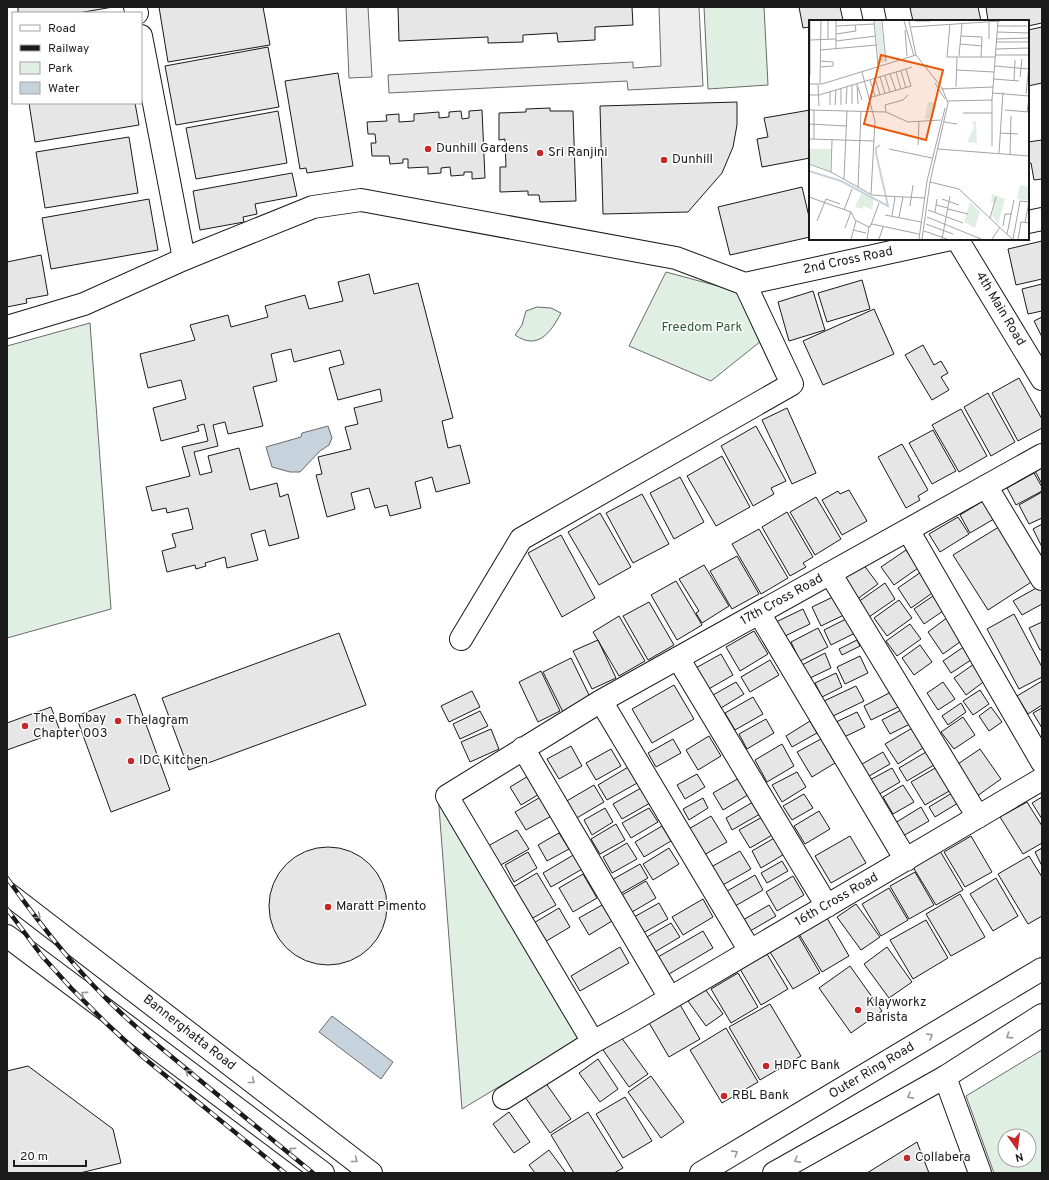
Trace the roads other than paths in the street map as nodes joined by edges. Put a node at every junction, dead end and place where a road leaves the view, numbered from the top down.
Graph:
1 (872, 7) edge
2 (875, 20) edge
3 (142, 41) edge
4 (1042, 219) edge
5 (1029, 222) edge
6 (946, 240) edge
7 (958, 240) edge
8 (184, 259) junction
9 (745, 284) junction
10 (7, 327) edge
11 (1042, 379) edge
12 (1042, 454) edge
13 (986, 486) junction
14 (908, 530) junction
15 (830, 573) junction
16 (1042, 579) edge
17 (759, 613) junction
18 (461, 639) dead end
19 (678, 658) junction
20 (601, 702) junction
21 (522, 748) junction
22 (1042, 762) edge
23 (1042, 779) edge
24 (978, 817) junction
25 (906, 860) junction
26 (7, 893) edge
27 (827, 906) junction
28 (7, 936) edge
29 (750, 951) junction
30 (1042, 969) edge
31 (670, 998) junction
32 (1042, 1015) edge
33 (593, 1042) junction
34 (944, 1078) junction
35 (504, 1098) dead end
36 (323, 1173) edge
37 (372, 1173) edge
38 (701, 1173) edge
39 (774, 1173) edge
40 (980, 1173) edge

1 - 2 main road
3 - 8 main road
4 - 5 main road
6 - 9 main road, 2nd Cross Road
7 - 11 main road, 4th Main Road
8 - 9 main road
8 - 10 main road
9 - 18 main road
12 - 13 main road, 17th Cross Road
13 - 14 main road, 17th Cross Road
13 - 16 main road
14 - 15 main road, 17th Cross Road
14 - 22 main road
15 - 17 main road, 17th Cross Road
15 - 24 main road
17 - 19 main road, 17th Cross Road
17 - 25 main road
19 - 20 main road, 17th Cross Road
19 - 27 main road
20 - 21 main road, 17th Cross Road
20 - 29 main road
21 - 31 main road
21 - 33 main road, 17th Cross Road
23 - 24 main road, 16th Cross Road
24 - 25 main road, 16th Cross Road
25 - 27 main road, 16th Cross Road
26 -> 37 main road, Bannerghatta Road
27 - 29 main road, 16th Cross Road
36 -> 28 main road
29 - 31 main road, 16th Cross Road
38 -> 30 main road, Outer Ring Road
31 - 33 main road, 16th Cross Road
32 -> 34 main road
33 - 35 main road, 16th Cross Road
34 -> 39 main road
34 - 40 main road

